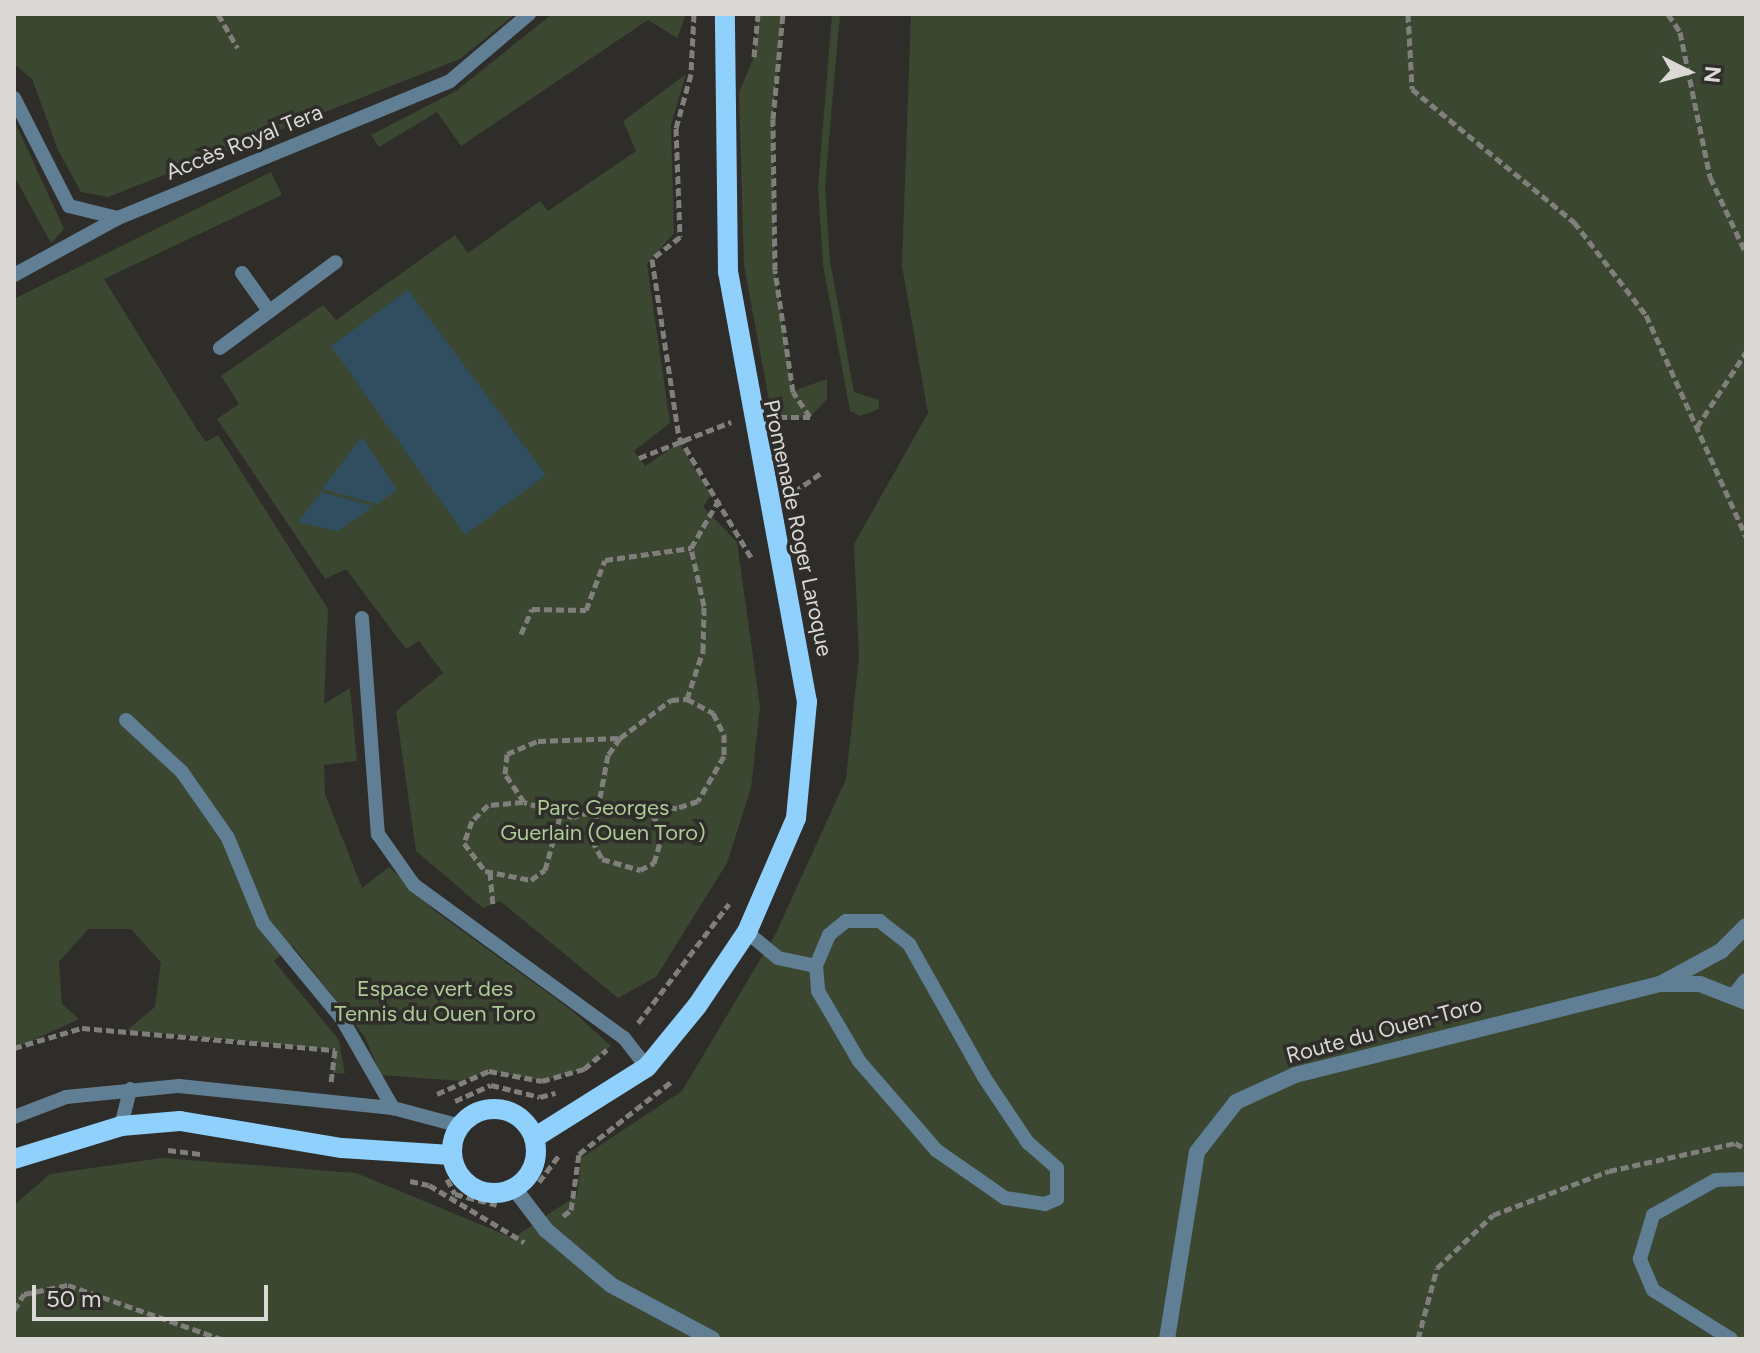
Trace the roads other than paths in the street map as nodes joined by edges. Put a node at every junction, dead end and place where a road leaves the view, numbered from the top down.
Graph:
1 (529, 14) edge
2 (725, 14) edge
3 (14, 98) edge
4 (118, 218) junction
5 (336, 262) dead end
6 (242, 273) dead end
7 (14, 275) edge
8 (269, 311) junction
9 (220, 348) dead end
10 (362, 618) dead end
11 (126, 720) dead end
12 (1746, 926) edge
13 (747, 932) junction
14 (816, 966) junction
15 (1746, 981) edge
16 (1660, 984) junction
17 (1740, 998) edge
18 (647, 1067) junction
19 (130, 1089) junction
20 (393, 1108) junction
21 (14, 1117) edge
22 (121, 1126) junction
23 (460, 1126) junction
24 (534, 1138) junction
25 (451, 1155) junction
26 (14, 1159) edge
27 (1746, 1179) edge
28 (514, 1188) junction
29 (712, 1339) edge
30 (1167, 1339) edge
31 (1731, 1339) edge

1 - 4 lane, Accès Royal Tera
2 - 13 main road, Promenade Roger Laroque
3 - 4 lane
4 - 7 lane, Accès Royal Tera
5 - 8 lane
6 - 8 lane
8 - 9 lane
10 - 18 lane
11 - 20 lane
12 - 16 street
13 - 14 lane
13 - 18 main road, Promenade Roger Laroque
14 - 14 lane
15 - 17 street
16 - 17 street, Route du Ouen-Toro
16 - 30 street, Route du Ouen-Toro
18 - 24 main road, Promenade Roger Laroque
19 - 20 lane
19 - 21 lane
19 - 22 lane
20 - 23 lane
22 - 25 main road
22 - 26 main road
23 - 24 main road
23 - 25 main road
24 - 28 main road
25 - 28 main road
27 - 31 lane
28 - 29 street

